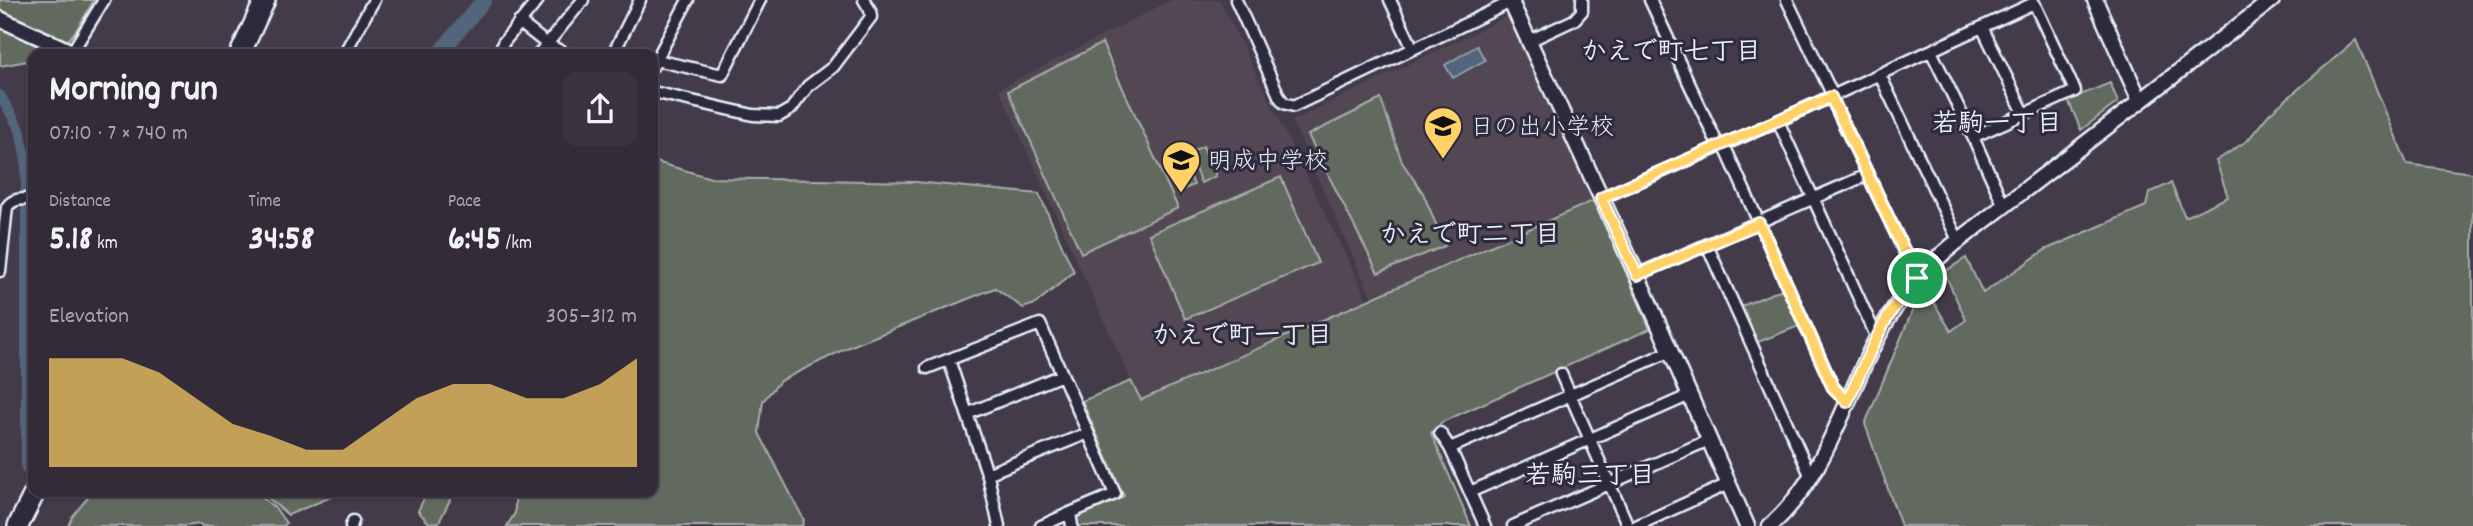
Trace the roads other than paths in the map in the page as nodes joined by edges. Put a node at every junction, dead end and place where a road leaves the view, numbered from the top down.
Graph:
1 (104, 0) edge
2 (265, 0) edge
3 (373, 0) edge
4 (538, 0) edge
5 (583, 0) edge
6 (640, 0) edge
7 (688, 0) edge
8 (760, 0) edge
9 (864, 0) edge
10 (1236, 0) edge
11 (1390, 0) edge
12 (1582, 0) edge
13 (1650, 0) edge
14 (1787, 0) edge
15 (2095, 0) edge
16 (2273, 0) edge
17 (1512, 1) edge
18 (0, 19) edge
19 (519, 22) junction
20 (1983, 27) junction
21 (1529, 41) junction
22 (548, 44) junction
23 (65, 49) edge
24 (76, 49) edge
25 (242, 49) edge
26 (347, 49) edge
27 (501, 49) edge
28 (544, 49) edge
29 (557, 49) edge
30 (615, 49) edge
31 (1413, 49) junction
32 (1931, 51) junction
33 (658, 56) edge
34 (658, 64) edge
35 (1880, 75) junction
36 (658, 93) edge
37 (1832, 97) junction
38 (2140, 101) junction
39 (2024, 113) junction
40 (1778, 121) junction
41 (1973, 137) junction
42 (1722, 146) junction
43 (1867, 175) junction
44 (1601, 198) junction
45 (28, 199) edge
46 (1813, 199) junction
47 (2004, 206) junction
48 (1759, 223) junction
49 (1958, 240) junction
50 (1707, 245) junction
51 (0, 271) edge
52 (1637, 275) junction
53 (1917, 278) junction
54 (1877, 338) junction
55 (1671, 351) junction
56 (949, 360) junction
57 (927, 368) dead end
58 (1561, 374) dead end
59 (1062, 375) junction
60 (1571, 395) junction
61 (1690, 395) junction
62 (1847, 402) junction
63 (967, 414) junction
64 (1088, 433) junction
65 (1440, 433) dead end
66 (1590, 438) junction
67 (1709, 440) junction
68 (1450, 449) junction
69 (987, 474) junction
70 (1811, 477) junction
71 (1609, 484) junction
72 (1728, 484) junction
73 (1470, 492) junction
74 (32, 497) edge
75 (1070, 513) junction
76 (18, 526) edge
77 (999, 526) edge
78 (1041, 526) edge
79 (1072, 526) edge
80 (1485, 526) edge
81 (1513, 526) edge
82 (1628, 526) edge
83 (1636, 526) edge
84 (1747, 526) edge
85 (1770, 526) edge

1 - 24 street
2 - 25 highway
3 - 26 street
4 - 19 street
5 - 22 street
6 - 30 street
7 - 33 street
8 - 34 street
9 - 36 street
10 - 31 street
11 - 31 street
12 - 21 street
13 - 42 street
14 - 37 street
15 - 38 street
16 - 38 street
17 - 21 street
17 - 31 street
18 - 23 street
19 - 22 street
19 - 27 street
20 - 32 street
20 - 39 street
20 - 39 street
21 - 44 street
22 - 28 street
22 - 29 street
32 - 35 street
32 - 41 street
35 - 37 street
35 - 49 street
37 - 40 street
37 - 43 street
38 - 47 street
39 - 41 street
40 - 42 street
40 - 46 street
41 - 47 street
42 - 44 street
42 - 48 street
43 - 46 street
43 - 53 street
44 - 52 street
45 - 51 street
46 - 48 street
46 - 54 street
47 - 49 street
48 - 50 street
48 - 62 street
49 - 53 street
50 - 52 street
50 - 70 street
52 - 55 street
53 - 54 street
54 - 62 street
55 - 60 street
55 - 61 street
56 - 57 street
56 - 59 street
56 - 63 street
58 - 60 street
59 - 63 street
59 - 64 street
60 - 66 street
60 - 68 street
61 - 66 street
61 - 67 street
62 - 70 street
63 - 69 street
64 - 69 street
64 - 75 street
65 - 68 street
66 - 71 street
66 - 73 street
67 - 71 street
67 - 72 street
68 - 73 street
69 - 77 street
70 - 85 street
71 - 81 street
71 - 82 street
72 - 83 street
72 - 84 street
73 - 80 street
74 - 76 highway
75 - 78 street
75 - 79 street

